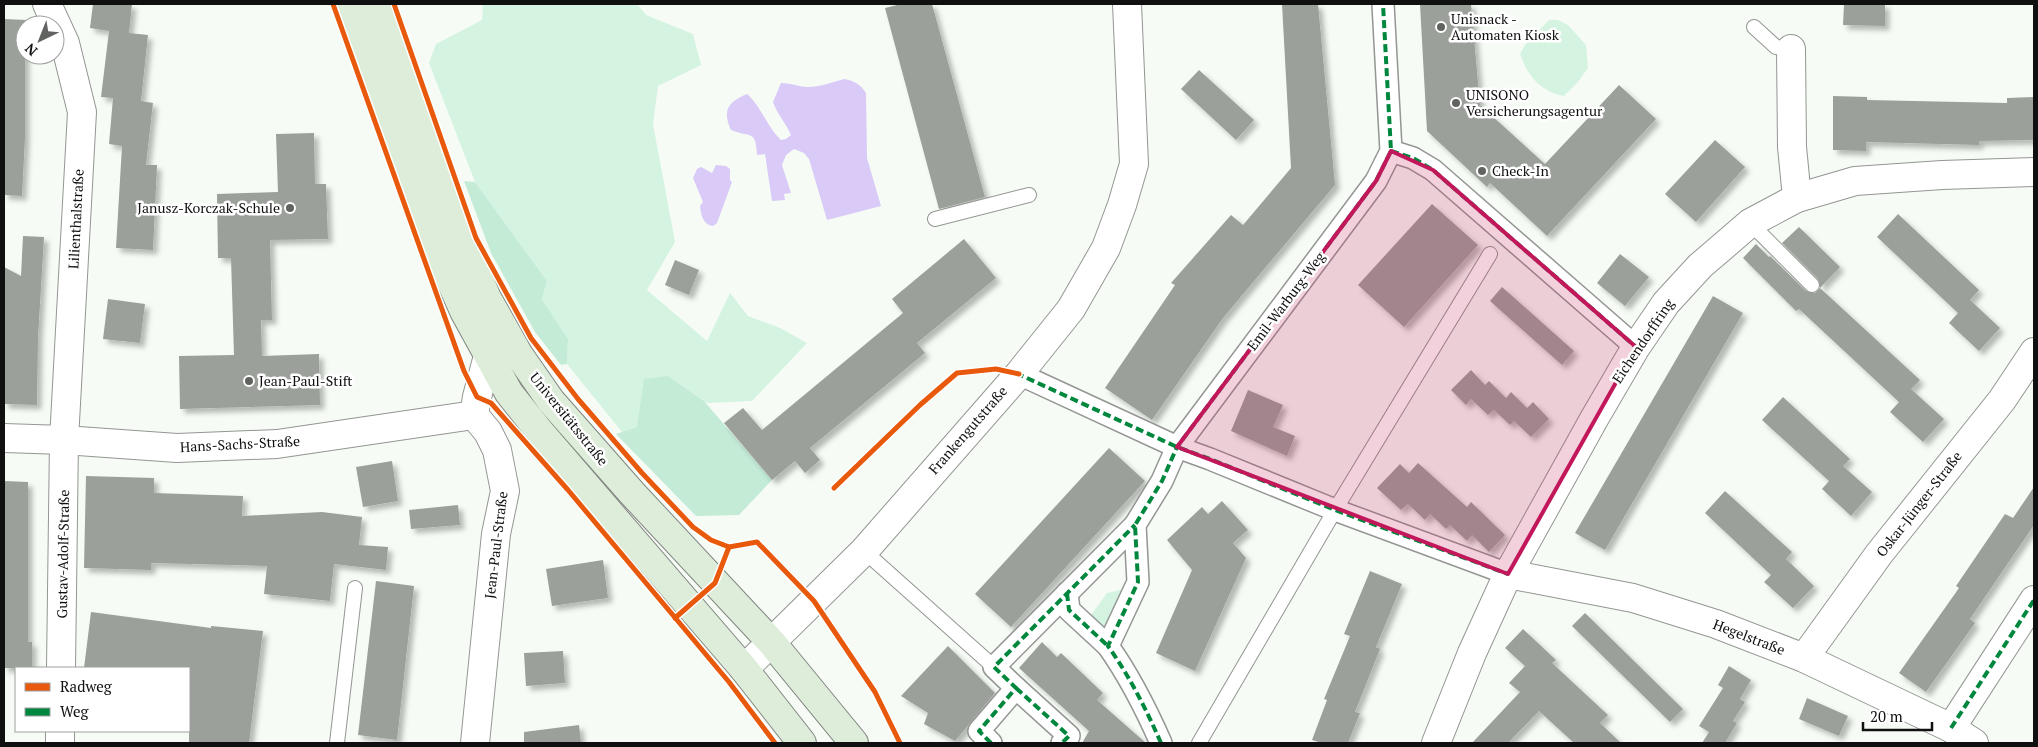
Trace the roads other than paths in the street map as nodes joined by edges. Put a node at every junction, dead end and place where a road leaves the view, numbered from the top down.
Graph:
1 (47, 4) edge
2 (347, 4) edge
3 (375, 4) edge
4 (1127, 4) edge
5 (1383, 4) edge
6 (1754, 27) dead end
7 (1791, 49) joint
8 (1391, 151) junction
9 (2034, 172) edge
10 (1030, 195) dead end
11 (1798, 198) junction
12 (935, 219) dead end
13 (1750, 223) junction
14 (1490, 254) dead end
15 (1812, 285) dead end
16 (1636, 347) junction
17 (2034, 352) edge
18 (488, 356) junction
19 (1019, 374) junction
20 (474, 415) junction
21 (4, 438) edge
22 (64, 440) junction
23 (1177, 448) junction
24 (1336, 510) junction
25 (1135, 525) junction
26 (864, 551) junction
27 (1508, 574) junction
28 (356, 588) dead end
29 (1067, 593) junction
30 (2034, 600) edge
31 (772, 644) junction
32 (1108, 646) junction
33 (1804, 658) junction
34 (61, 667) edge
35 (994, 667) junction
36 (744, 670) junction
37 (1016, 688) junction
38 (1951, 728) junction
39 (337, 743) edge
40 (475, 743) edge
41 (802, 743) edge
42 (854, 743) edge
43 (991, 743) edge
44 (1062, 743) edge
45 (1161, 743) edge
46 (1199, 743) edge
47 (1436, 743) edge
48 (1974, 743) edge

1 - 22 street, Lilienthalstraße
2 - 18 main road
3 - 31 main road, Universitätsstraße
4 - 19 street, Frankengutstraße
5 - 8 street, Emil-Warburg-Weg
6 - 7 lane
7 - 11 street
8 - 16 street
8 - 23 street, Emil-Warburg-Weg
9 - 11 street, Eichendorffring
10 - 12 lane
11 - 13 street, Eichendorffring
13 - 15 lane
13 - 16 street, Eichendorffring
14 - 24 lane
16 - 27 street, Eichendorffring
17 - 33 street, Oskar-Jünger-Straße
18 - 20 street
18 - 36 main road
19 - 23 street
19 - 26 street, Frankengutstraße
20 - 22 street, Hans-Sachs-Straße
20 - 40 street, Jean-Paul-Straße
21 - 22 street, Hans-Sachs-Straße
22 - 34 street, Gustav-Adolf-Straße
23 - 24 street
23 - 25 street, Emil-Warburg-Weg
24 - 27 street
24 - 46 lane
25 - 29 street, Emil-Warburg-Weg
25 - 32 street
26 - 31 street, Frankengutstraße
26 - 35 lane
27 - 33 street, Hegelstraße
27 - 47 street, Eichendorffring
28 - 39 lane
29 - 32 street
29 - 35 street, Emil-Warburg-Weg
30 - 38 street
31 - 36 street, Frankengutstraße
31 - 42 main road, Universitätsstraße
32 - 45 street
33 - 38 street, Hegelstraße
35 - 37 street
36 - 41 main road
37 - 43 street
37 - 44 street
38 - 48 street, Hegelstraße

